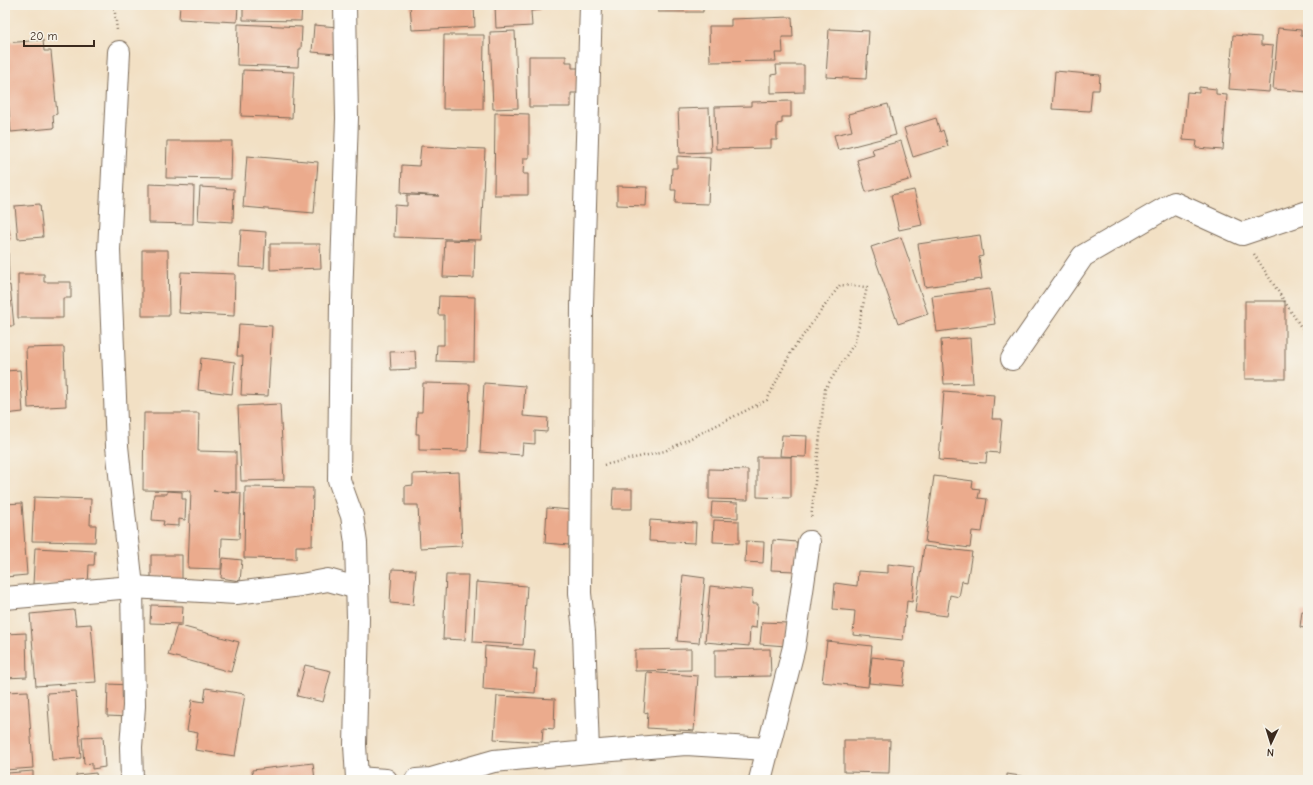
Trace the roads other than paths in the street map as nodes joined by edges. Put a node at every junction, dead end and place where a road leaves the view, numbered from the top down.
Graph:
1 (345, 5) edge
2 (591, 5) edge
3 (119, 52) dead end
4 (1308, 212) edge
5 (1012, 359) dead end
6 (809, 542) road end
7 (132, 586) junction
8 (357, 588) junction
9 (5, 598) edge
10 (767, 749) junction
11 (588, 752) junction
12 (357, 779) edge
13 (132, 780) edge
14 (386, 780) edge
15 (416, 780) edge
16 (760, 780) edge

1 - 8 street
2 - 11 street
3 - 7 street
4 - 5 street
6 - 10 street
7 - 8 street
7 - 9 street
7 - 13 street
8 - 12 street
10 - 11 street
10 - 16 street
11 - 15 street
12 - 14 street

